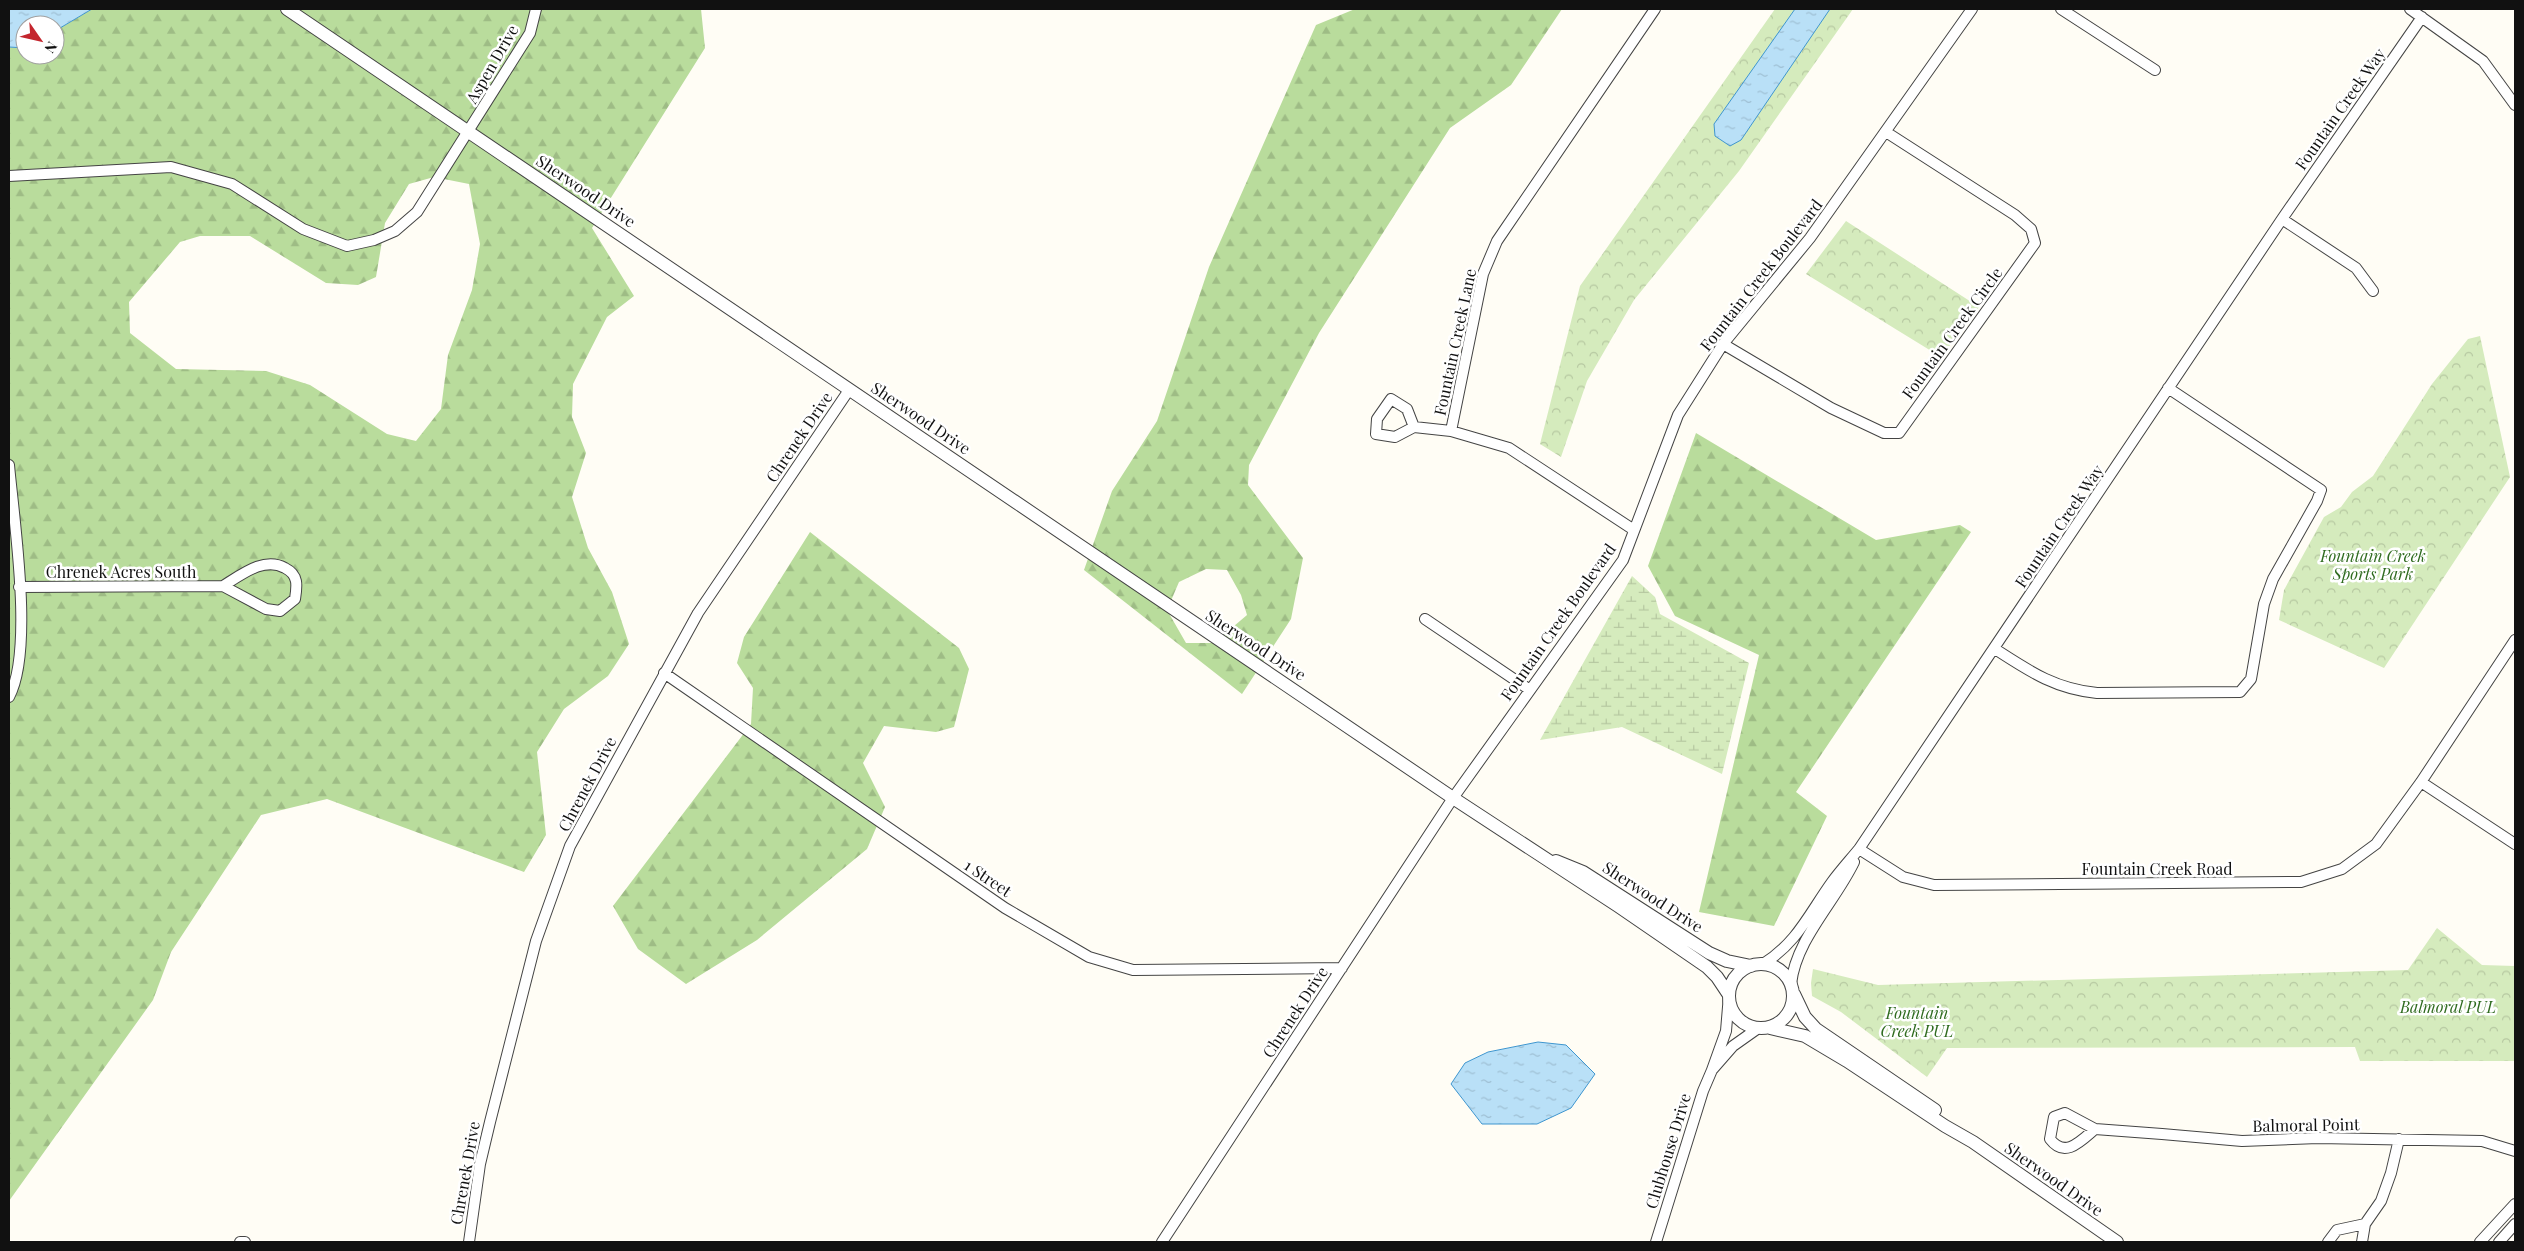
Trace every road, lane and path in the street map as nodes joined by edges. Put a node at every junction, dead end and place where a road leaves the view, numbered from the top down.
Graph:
1 (287, 9) edge
2 (536, 9) edge
3 (1655, 9) edge
4 (1972, 9) edge
5 (2062, 9) edge
6 (2410, 9) edge
7 (2422, 17) junction
8 (2155, 70) dead end
9 (2515, 104) edge
10 (470, 132) junction
11 (1886, 132) junction
12 (9, 176) edge
13 (2282, 219) junction
14 (2374, 291) dead end
15 (1723, 344) junction
16 (2168, 388) junction
17 (849, 390) junction
18 (1414, 426) dead end
19 (1451, 431) junction
20 (9, 465) edge
21 (1634, 530) junction
22 (223, 586) junction
23 (19, 587) junction
24 (1425, 619) dead end
25 (2515, 640) edge
26 (1995, 649) junction
27 (664, 673) junction
28 (1530, 690) junction
29 (9, 697) edge
30 (2421, 782) junction
31 (1453, 798) junction
32 (2515, 844) edge
33 (1860, 850) junction
34 (1537, 855) junction
35 (1757, 965) junction
36 (1342, 968) junction
37 (1792, 989) junction
38 (1729, 995) junction
39 (1764, 1028) junction
40 (1712, 1070) junction
41 (2095, 1129) dead end
42 (2399, 1139) junction
43 (1973, 1142) junction
44 (2515, 1151) edge
45 (2515, 1204) edge
46 (2365, 1224) junction
47 (2515, 1224) edge
48 (240, 1242) edge
49 (245, 1242) edge
50 (469, 1242) edge
51 (1162, 1242) edge
52 (1656, 1242) edge
53 (2117, 1242) edge
54 (2328, 1242) edge
55 (2362, 1242) edge
56 (2480, 1242) edge
57 (2499, 1242) edge

1 - 10 street, Sherwood Drive
2 - 10 street, Aspen Drive
3 - 19 street, Fountain Creek Lane
4 - 11 street, Fountain Creek Boulevard
5 - 8 street
6 - 7 street
7 - 9 street
7 - 13 street, Fountain Creek Way
10 - 12 street, Aspen Drive
10 - 17 street, Sherwood Drive
11 - 15 street, Fountain Creek Boulevard
11 - 15 street, Fountain Creek Circle
13 - 14 street
13 - 16 street, Fountain Creek Way
15 - 21 street, Fountain Creek Boulevard
16 - 26 street, Fountain Creek Way
16 - 26 street
17 - 27 street, Chrenek Drive
17 - 31 street, Sherwood Drive
18 - 19 street
19 - 21 street, Fountain Creek Lane
20 - 23 street
21 - 28 street, Fountain Creek Boulevard
22 - 22 street, Chrenek Acres South
22 - 23 street, Chrenek Acres South
23 - 29 street
24 - 28 street
25 - 30 street, Fountain Creek Road
26 - 33 street, Fountain Creek Way
27 - 36 street, 1 Street
27 - 50 street, Chrenek Drive
28 - 31 street, Fountain Creek Boulevard
30 - 32 street
30 - 33 street, Fountain Creek Road
31 - 34 street, Sherwood Drive
31 - 36 street, Chrenek Drive
33 - 35 street, Fountain Creek Way
33 - 37 street, Fountain Creek Way
34 - 35 street, Sherwood Drive
34 - 38 street, Sherwood Drive
35 - 37 street
35 - 38 street
36 - 51 street, Chrenek Drive
37 - 39 street
37 - 43 street, Sherwood Drive
38 - 39 street
38 - 40 street, Clubhouse Drive
39 - 40 street, Clubhouse Drive
39 - 43 street, Sherwood Drive
40 - 52 street, Clubhouse Drive
41 - 42 street, Balmoral Point
42 - 44 street, Balmoral Point
42 - 46 street
43 - 53 street, Sherwood Drive
45 - 56 street
46 - 54 street
46 - 55 street
47 - 57 street
48 - 49 street

